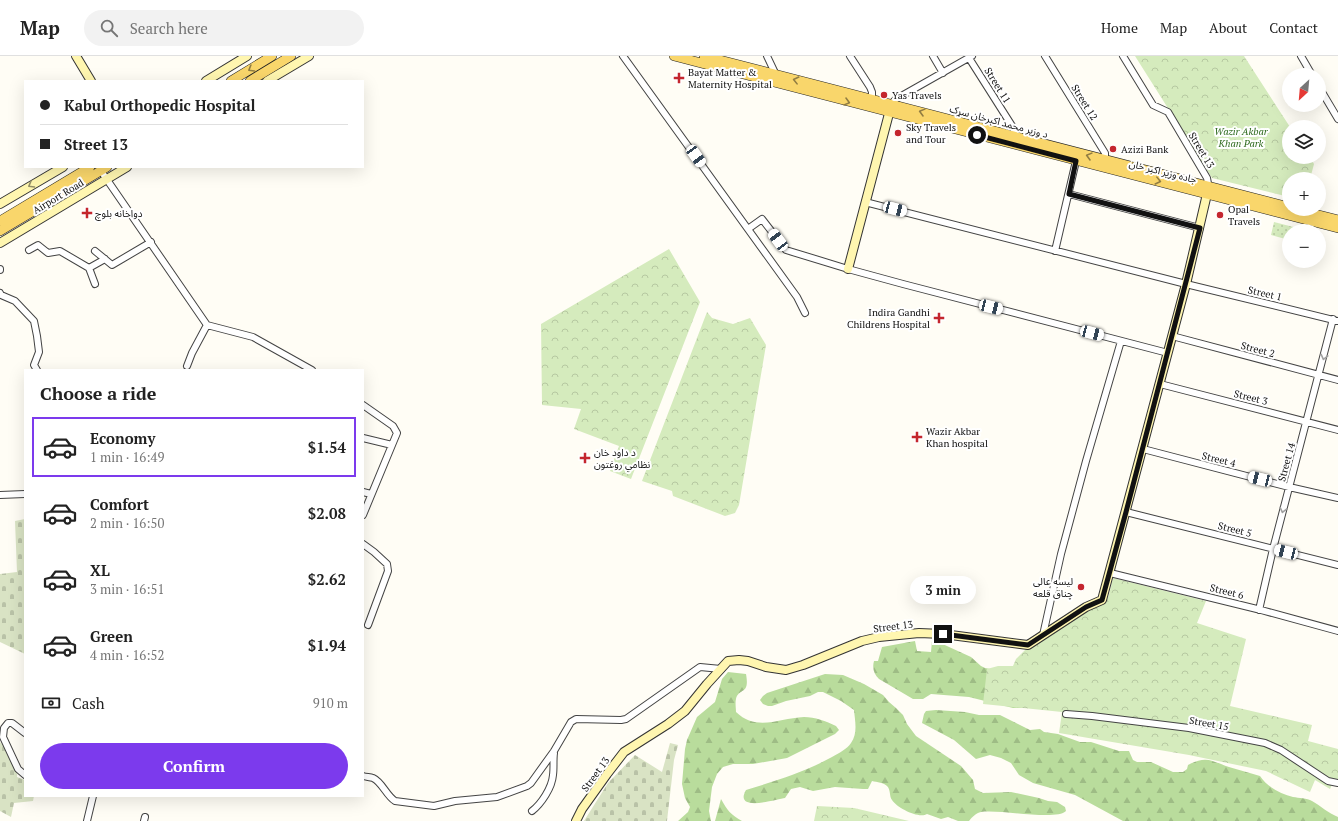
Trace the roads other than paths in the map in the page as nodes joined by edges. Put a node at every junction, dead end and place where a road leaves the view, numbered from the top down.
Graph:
1 (78, 56) edge
2 (247, 56) edge
3 (272, 56) edge
4 (291, 56) edge
5 (309, 56) edge
6 (623, 56) edge
7 (674, 56) edge
8 (704, 56) edge
9 (767, 56) edge
10 (850, 56) edge
11 (933, 56) edge
12 (1045, 56) edge
13 (1123, 56) edge
14 (1301, 56) edge
15 (971, 57) edge
16 (1308, 68) edge
17 (943, 73) junction
18 (776, 79) junction
19 (90, 80) edge
20 (208, 80) edge
21 (232, 80) edge
22 (252, 80) edge
23 (270, 80) edge
24 (1326, 98) edge
25 (872, 103) junction
26 (890, 108) junction
27 (1338, 119) edge
28 (1017, 141) junction
29 (1076, 161) junction
30 (1104, 164) junction
31 (61, 168) edge
32 (88, 168) edge
33 (125, 168) edge
34 (104, 169) edge
35 (107, 179) junction
36 (1208, 190) junction
37 (1069, 194) junction
38 (865, 202) junction
39 (0, 204) edge
40 (1282, 206) edge
41 (1323, 216) edge
42 (1338, 220) edge
43 (0, 221) edge
44 (1200, 228) junction
45 (1338, 228) edge
46 (748, 229) junction
47 (0, 231) edge
48 (152, 242) junction
49 (0, 243) edge
50 (29, 250) dead end
51 (95, 251) dead end
52 (1055, 251) junction
53 (105, 259) junction
54 (88, 268) junction
55 (848, 269) junction
56 (95, 284) dead end
57 (1186, 284) junction
58 (3, 295) edge
59 (0, 303) edge
60 (805, 313) dead end
61 (1336, 320) edge
62 (207, 325) junction
63 (1172, 336) junction
64 (1121, 340) junction
65 (1168, 352) junction
66 (187, 366) dead end
67 (36, 369) edge
68 (310, 369) edge
69 (1320, 376) junction
70 (1338, 380) edge
71 (1160, 384) junction
72 (364, 406) edge
73 (1307, 422) junction
74 (1338, 430) edge
75 (364, 438) edge
76 (392, 445) junction
77 (1143, 449) junction
78 (1289, 487) junction
79 (364, 492) edge
80 (0, 494) edge
81 (24, 494) edge
82 (371, 494) junction
83 (1338, 498) edge
84 (364, 512) edge
85 (1126, 512) junction
86 (364, 545) edge
87 (1273, 549) junction
88 (1338, 565) edge
89 (1110, 573) junction
90 (1259, 610) junction
91 (368, 625) dead end
92 (1338, 631) edge
93 (1043, 635) junction
94 (721, 669) junction
95 (1066, 714) dead end
96 (24, 732) edge
97 (554, 751) junction
98 (24, 774) edge
99 (364, 776) edge
100 (1338, 784) edge
101 (93, 797) edge
102 (532, 811) dead end
103 (87, 821) edge
104 (576, 821) edge

1 - 19 street
2 - 20 street
3 -> 21 main road
4 - 22 main road
5 - 23 street
6 - 46 street
7 - 18 main road
8 - 18 main road, د وزیر محمد اکبرخان سړک
9 - 18 street
10 - 25 street
11 - 17 street
12 - 30 street, Street 12
13 - 36 street, Street 13
14 - 16 street
15 - 17 street
15 - 28 street, Street 11
17 - 26 street
18 - 25 main road, د وزیر محمد اکبرخان سړک
24 - 27 street
25 - 26 main road, د وزیر محمد اکبرخان سړک
26 - 28 main road, د وزیر محمد اکبرخان سړک
26 - 38 street
28 - 29 main road
30 -> 28 main road, د وزیر محمد اکبرخان سړک
29 - 30 main road
29 - 37 street
30 - 36 main road, د وزیر محمد اکبرخان سړک
31 -> 39 street
32 - 43 main road, Airport Road
33 - 35 street, Airport Road
34 - 35 street
34 - 47 main road
35 - 48 street
35 - 49 street, Airport Road
36 - 40 main road, د وزیر محمد اکبرخان سړک
36 - 44 street, Street 13
36 - 45 main road
37 - 44 street
37 - 52 street
38 - 52 street, Street 1
38 - 55 street
41 - 42 main road
44 - 57 street, Street 13
46 - 55 street
46 - 60 street
48 - 53 street
48 - 62 street
50 - 54 street
51 - 53 street
52 - 57 street, Street 1
53 - 54 street
54 - 56 street
55 - 64 street
57 - 61 street, Street 1
57 - 63 street, Street 13
58 - 59 street
58 - 67 street
61 -> 69 street, Street 14
62 - 66 street
62 - 68 street
63 - 65 street, Street 13
63 - 69 street, Street 2
64 - 65 street
64 - 93 street
65 - 71 street, Street 13
69 - 70 street, Street 2
69 - 73 street, Street 14
71 - 73 street, Street 3
71 - 77 street, Street 13
72 - 76 street
73 - 74 street, Street 3
73 - 78 street, Street 14
75 - 76 street
76 - 82 street
77 - 78 street, Street 4
77 - 85 street, Street 13
78 - 83 street, Street 4
78 -> 87 street, Street 14
79 - 82 street
80 - 81 street
82 - 84 street
85 - 87 street, Street 5
85 - 89 street, Street 13
86 - 91 street
87 - 88 street, Street 5
87 - 90 street, Street 14
89 - 90 street, Street 6
89 - 93 street, Street 13
90 - 92 street, Street 6
93 - 94 street, Street 13
94 - 97 street
94 - 104 street, Street 13
95 - 100 street, Street 15
96 - 98 street
97 - 99 street
97 - 102 street
101 - 103 street

